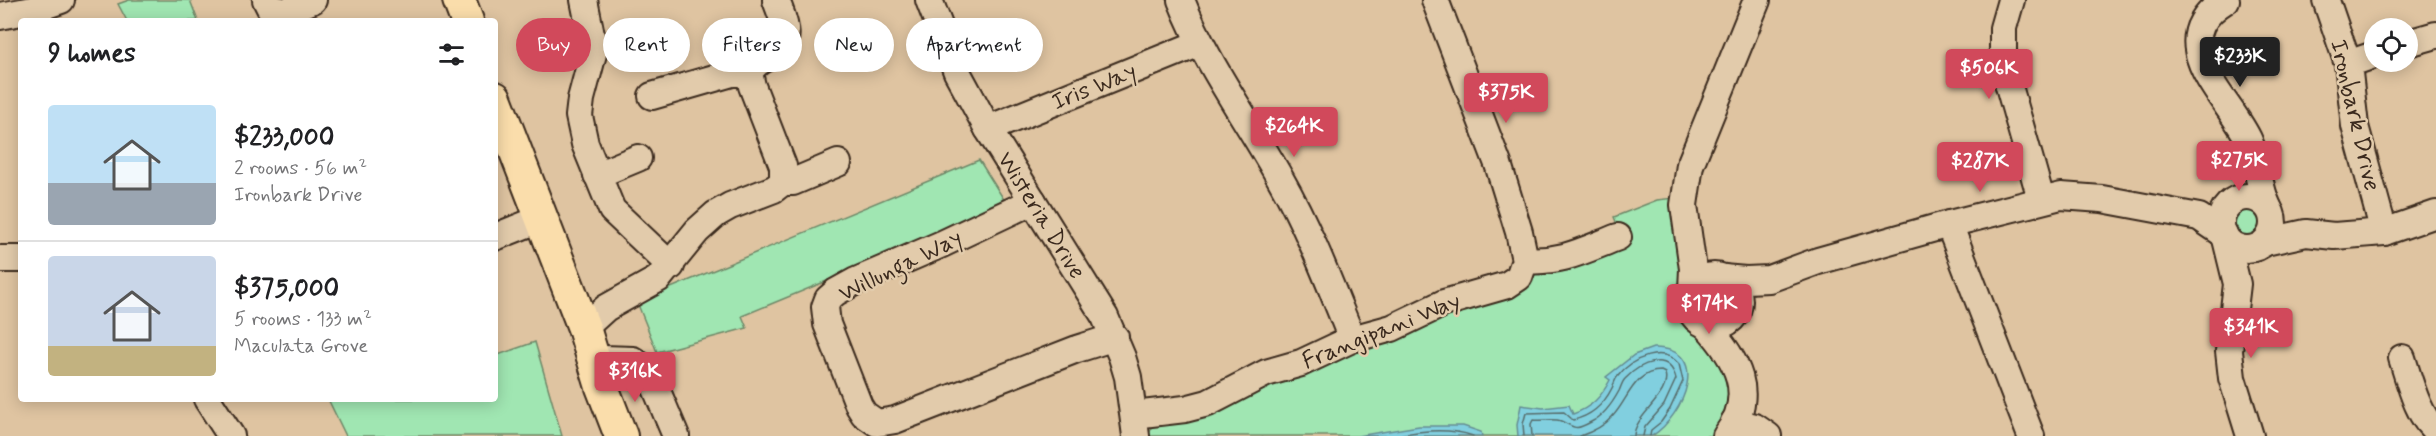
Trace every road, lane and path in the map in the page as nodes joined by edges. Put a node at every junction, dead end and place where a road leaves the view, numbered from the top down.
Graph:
1 (24, 0) edge
2 (61, 0) edge
3 (266, 0) edge
4 (459, 0) edge
5 (584, 0) edge
6 (776, 0) edge
7 (929, 0) edge
8 (1181, 0) edge
9 (1435, 0) edge
10 (1757, 0) edge
11 (2011, 0) edge
12 (2226, 0) edge
13 (2326, 0) edge
14 (304, 9) edge
15 (1, 16) edge
16 (466, 18) edge
17 (2436, 35) edge
18 (2418, 40) edge
19 (1200, 43) junction
20 (2364, 58) edge
21 (2348, 64) junction
22 (748, 73) junction
23 (652, 96) dead end
24 (498, 106) edge
25 (988, 129) junction
26 (638, 158) dead end
27 (2254, 162) junction
28 (838, 163) dead end
29 (597, 175) junction
30 (783, 182) junction
31 (2041, 200) junction
32 (1033, 201) junction
33 (2234, 201) junction
34 (2270, 211) junction
35 (2436, 214) edge
36 (2199, 217) junction
37 (540, 219) junction
38 (1949, 224) junction
39 (2384, 232) junction
40 (2306, 233) junction
41 (498, 236) edge
42 (2225, 236) junction
43 (1618, 237) dead end
44 (2262, 244) junction
45 (1690, 247) junction
46 (0, 259) edge
47 (18, 259) edge
48 (1525, 260) junction
49 (671, 266) junction
50 (1720, 277) junction
51 (1770, 279) junction
52 (2237, 284) junction
53 (1692, 289) junction
54 (1734, 315) junction
55 (1706, 325) junction
56 (1115, 337) junction
57 (1352, 339) junction
58 (591, 342) junction
59 (1731, 353) junction
60 (2402, 358) dead end
61 (209, 402) edge
62 (1135, 426) edge
63 (1730, 429) edge
64 (2436, 430) edge
65 (231, 436) edge
66 (621, 436) edge
67 (637, 436) edge
68 (676, 436) edge
69 (1768, 436) edge
70 (2031, 436) edge
71 (2250, 436) edge

1 - 15 street
2 - 15 street
3 - 14 street
4 - 16 main road
5 - 29 street
6 - 22 street
7 - 25 street, Wisteria Drive
8 - 19 street
9 - 48 street
10 - 45 street
11 - 31 street
12 - 27 street
13 - 21 street, Ironbark Drive
17 - 18 street
19 - 25 street, Iris Way
19 - 57 street
20 - 21 street
21 - 39 street, Ironbark Drive
22 - 23 street
22 - 30 street
24 - 37 main road
25 - 32 street, Wisteria Drive
26 - 29 street
27 - 33 street
27 - 34 street
28 - 30 street
29 - 49 street
30 - 49 street
31 - 36 street
31 - 38 street
32 - 56 street, Wisteria Drive
32 - 56 street, Willunga Way
33 - 34 street
33 - 36 street
33 - 42 street
34 - 40 street
34 - 44 street
35 - 39 street
36 - 42 street
37 - 41 street
37 - 58 main road
38 - 51 street
38 - 70 street
39 - 40 street
40 - 44 street
42 - 44 street
42 - 52 street
43 - 48 street
44 - 52 street
45 - 50 street
45 - 53 street
46 - 47 street
48 - 57 street, Frangipani Way
49 - 58 street
50 - 51 street
50 - 53 street
50 - 54 street
51 - 54 street
52 - 71 street
53 - 55 street
54 - 55 street
54 - 59 street
55 - 59 street
56 - 62 street, Wisteria Drive
57 - 62 street, Frangipani Way
58 - 66 main road
58 - 67 main road
58 - 68 street
59 - 63 street
60 - 64 street
61 - 65 street
63 - 69 street

